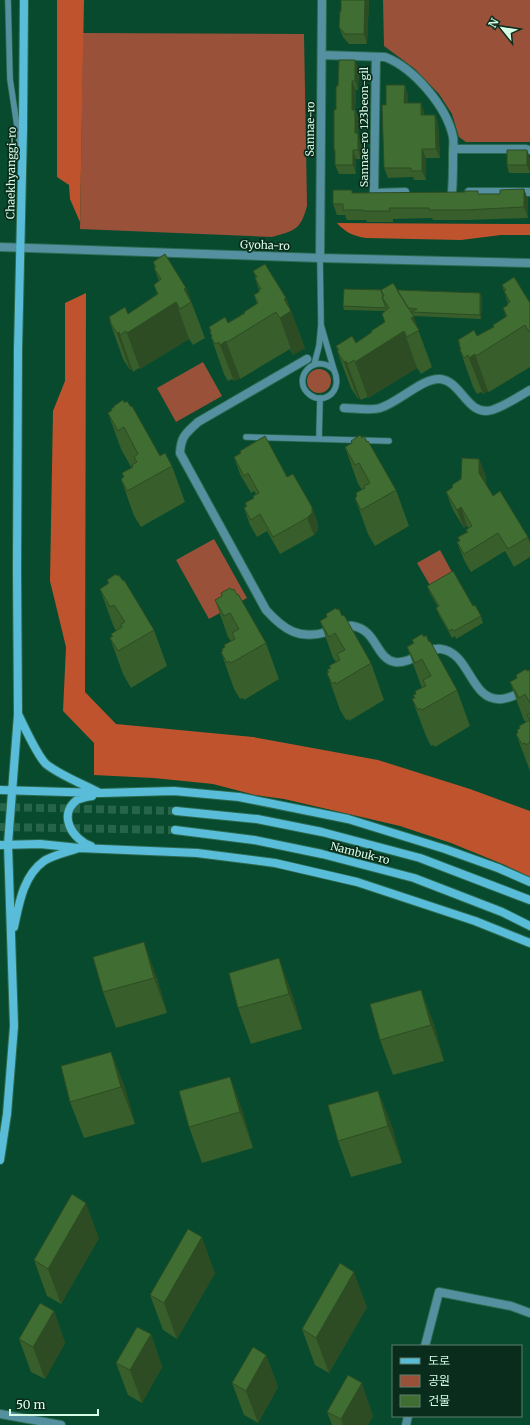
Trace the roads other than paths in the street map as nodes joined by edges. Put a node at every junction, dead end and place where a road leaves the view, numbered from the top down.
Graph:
1 (8, 0) edge
2 (24, 0) edge
3 (322, 0) edge
4 (322, 55) junction
5 (376, 56) junction
6 (453, 149) junction
7 (530, 150) edge
8 (22, 164) junction
9 (413, 192) edge
10 (530, 192) edge
11 (0, 247) edge
12 (20, 248) junction
13 (320, 258) junction
14 (530, 263) edge
15 (321, 325) junction
16 (307, 359) dead end
17 (314, 365) junction
18 (334, 370) junction
19 (530, 390) edge
20 (320, 398) junction
21 (344, 408) dead end
22 (246, 437) dead end
23 (319, 439) junction
24 (389, 441) dead end
25 (530, 688) edge
26 (18, 715) junction
27 (0, 790) edge
28 (12, 790) junction
29 (100, 793) junction
30 (176, 811) tunnel mouth
31 (175, 830) tunnel mouth
32 (4, 844) edge
33 (79, 848) junction
34 (99, 849) junction
35 (530, 882) edge
36 (530, 900) edge
37 (530, 926) edge
38 (12, 938) junction
39 (530, 943) edge
40 (0, 1160) edge
41 (530, 1313) edge
42 (425, 1345) edge
43 (0, 1414) edge
44 (61, 1425) edge

1 - 8 lane
2 - 8 main road, Chaekhyanggi-ro
3 - 4 street, Sannae-ro
4 - 5 street, Sannae-ro 123beon-gil
4 - 13 street, Sannae-ro
5 - 6 street, Sannae-ro 123beon-gil
5 - 9 street, Sannae-ro 123beon-gil
6 - 7 street
6 - 10 street, Sannae-ro 123beon-gil
8 - 12 main road, Chaekhyanggi-ro
11 - 12 street, Gyoha-ro
12 - 13 street, Gyoha-ro
12 - 26 main road, Chaekhyanggi-ro
13 - 14 street, Gyoha-ro
13 - 15 lane
15 - 17 lane
15 - 18 lane
16 - 25 street
17 - 18 lane
17 - 20 lane
18 - 20 lane
19 - 21 street
20 - 23 lane
22 - 23 lane
23 - 24 lane
26 - 28 main road, Chaekhyanggi-ro
26 - 29 main road
27 - 28 main road
28 - 29 main road
28 - 32 main road, Chaekhyanggi-ro
29 - 34 main road
29 - 35 main road
30 - 36 main road, Nambuk-ro
31 - 37 main road, Nambuk-ro
32 - 33 main road
32 - 38 main road, Chaekhyanggi-ro
33 - 34 main road
33 - 38 main road
34 - 39 main road
38 - 40 main road, Chaekhyanggi-ro
41 - 42 street
43 - 44 street

